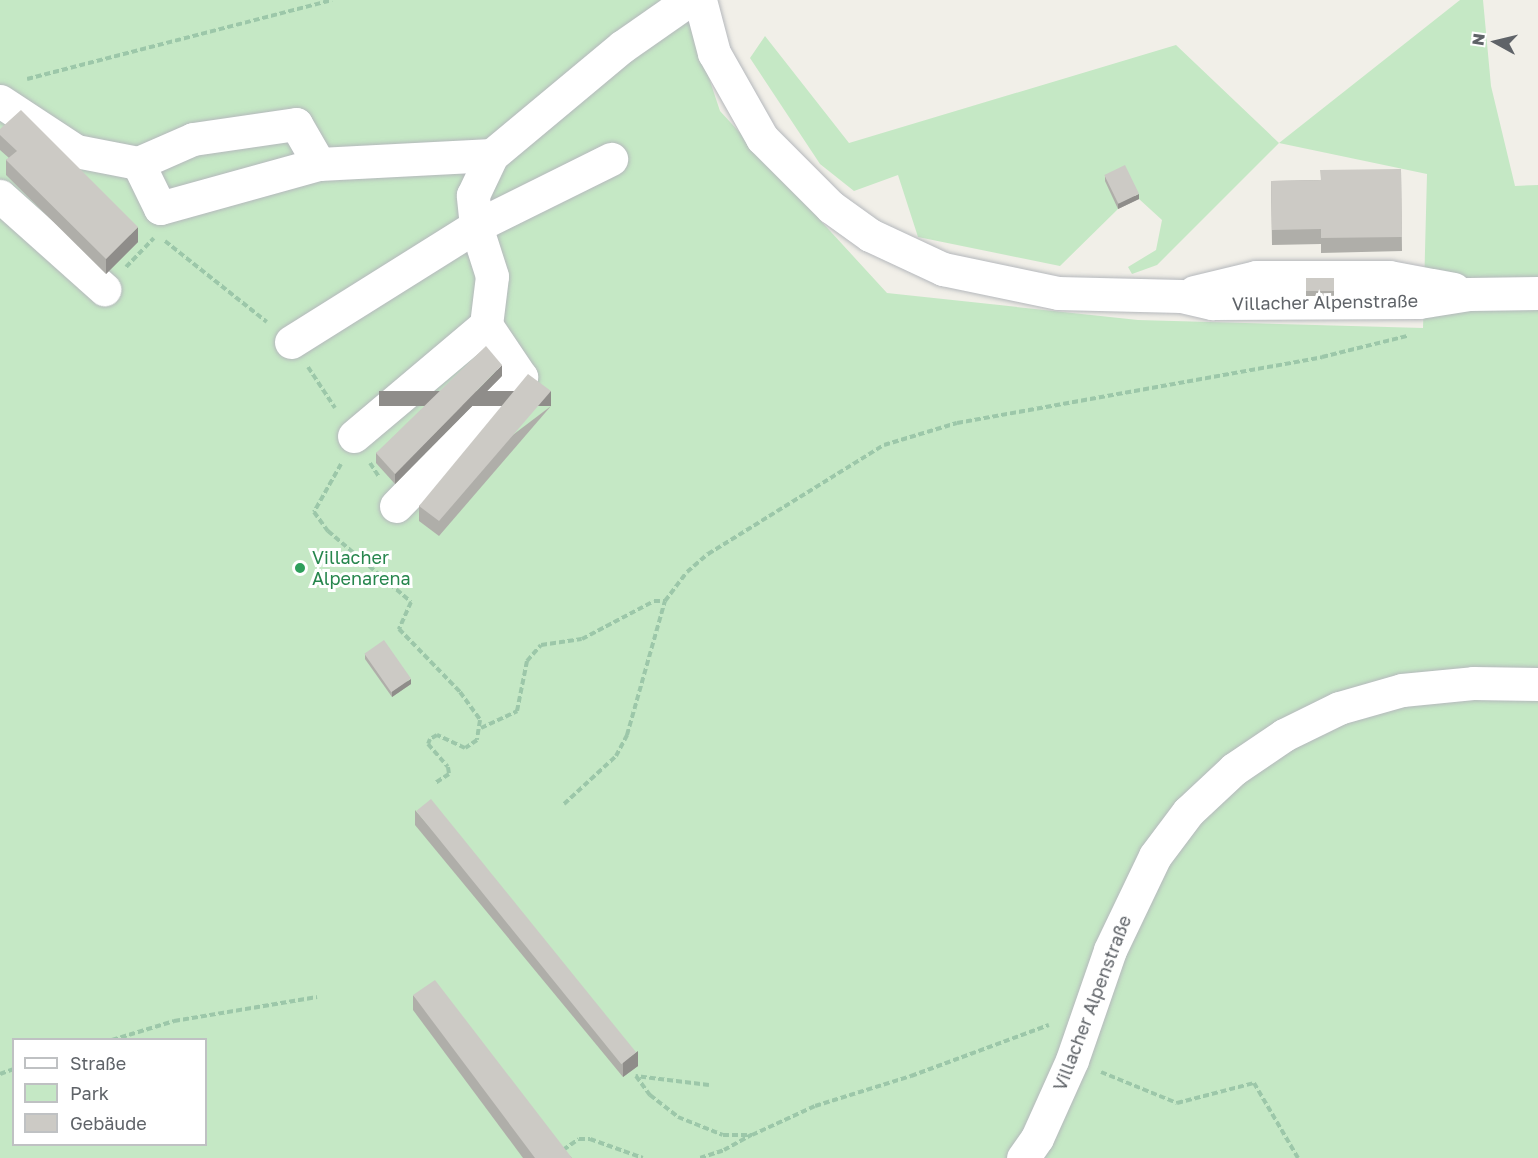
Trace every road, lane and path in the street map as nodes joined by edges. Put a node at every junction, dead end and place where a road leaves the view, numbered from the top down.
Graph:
1 (332, 0) edge
2 (689, 0) edge
3 (700, 0) edge
4 (11, 90) edge
5 (492, 155) junction
6 (611, 159) dead end
7 (138, 163) junction
8 (319, 164) junction
9 (0, 195) edge
10 (476, 226) junction
11 (150, 228) dead end
12 (144, 248) dead end
13 (114, 279) joint
14 (1538, 293) edge
15 (486, 325) junction
16 (1413, 335) dead end
17 (291, 342) junction
18 (354, 436) junction
19 (396, 506) joint
20 (665, 601) junction
21 (1538, 684) edge
22 (481, 728) junction
23 (435, 783) dead end
24 (564, 804) dead end
25 (317, 997) dead end
26 (1088, 1014) junction
27 (119, 1038) edge
28 (1072, 1060) junction
29 (709, 1085) dead end
30 (752, 1135) junction
31 (563, 1150) edge
32 (643, 1158) edge
33 (700, 1158) edge
34 (1023, 1158) edge
35 (1298, 1158) edge

1 - 4 path
2 - 5 street
3 - 14 street, Villacher Alpenstraße
4 - 7 street
5 - 8 street
5 - 10 street
6 - 10 street
7 - 8 street
7 - 8 street
9 - 13 street
10 - 15 street
10 - 17 street
11 - 17 path
12 - 13 path
15 - 18 street
15 - 19 street
16 - 20 path
17 - 18 path
18 - 19 path
18 - 22 path
20 - 22 path
20 - 24 path
21 - 26 street, Villacher Alpenstraße
22 - 23 path
25 - 27 path
26 - 28 street, Villacher Alpenstraße
26 - 30 path
28 - 34 street, Villacher Alpenstraße
28 - 35 path
29 - 30 path
30 - 33 path
31 - 32 path

